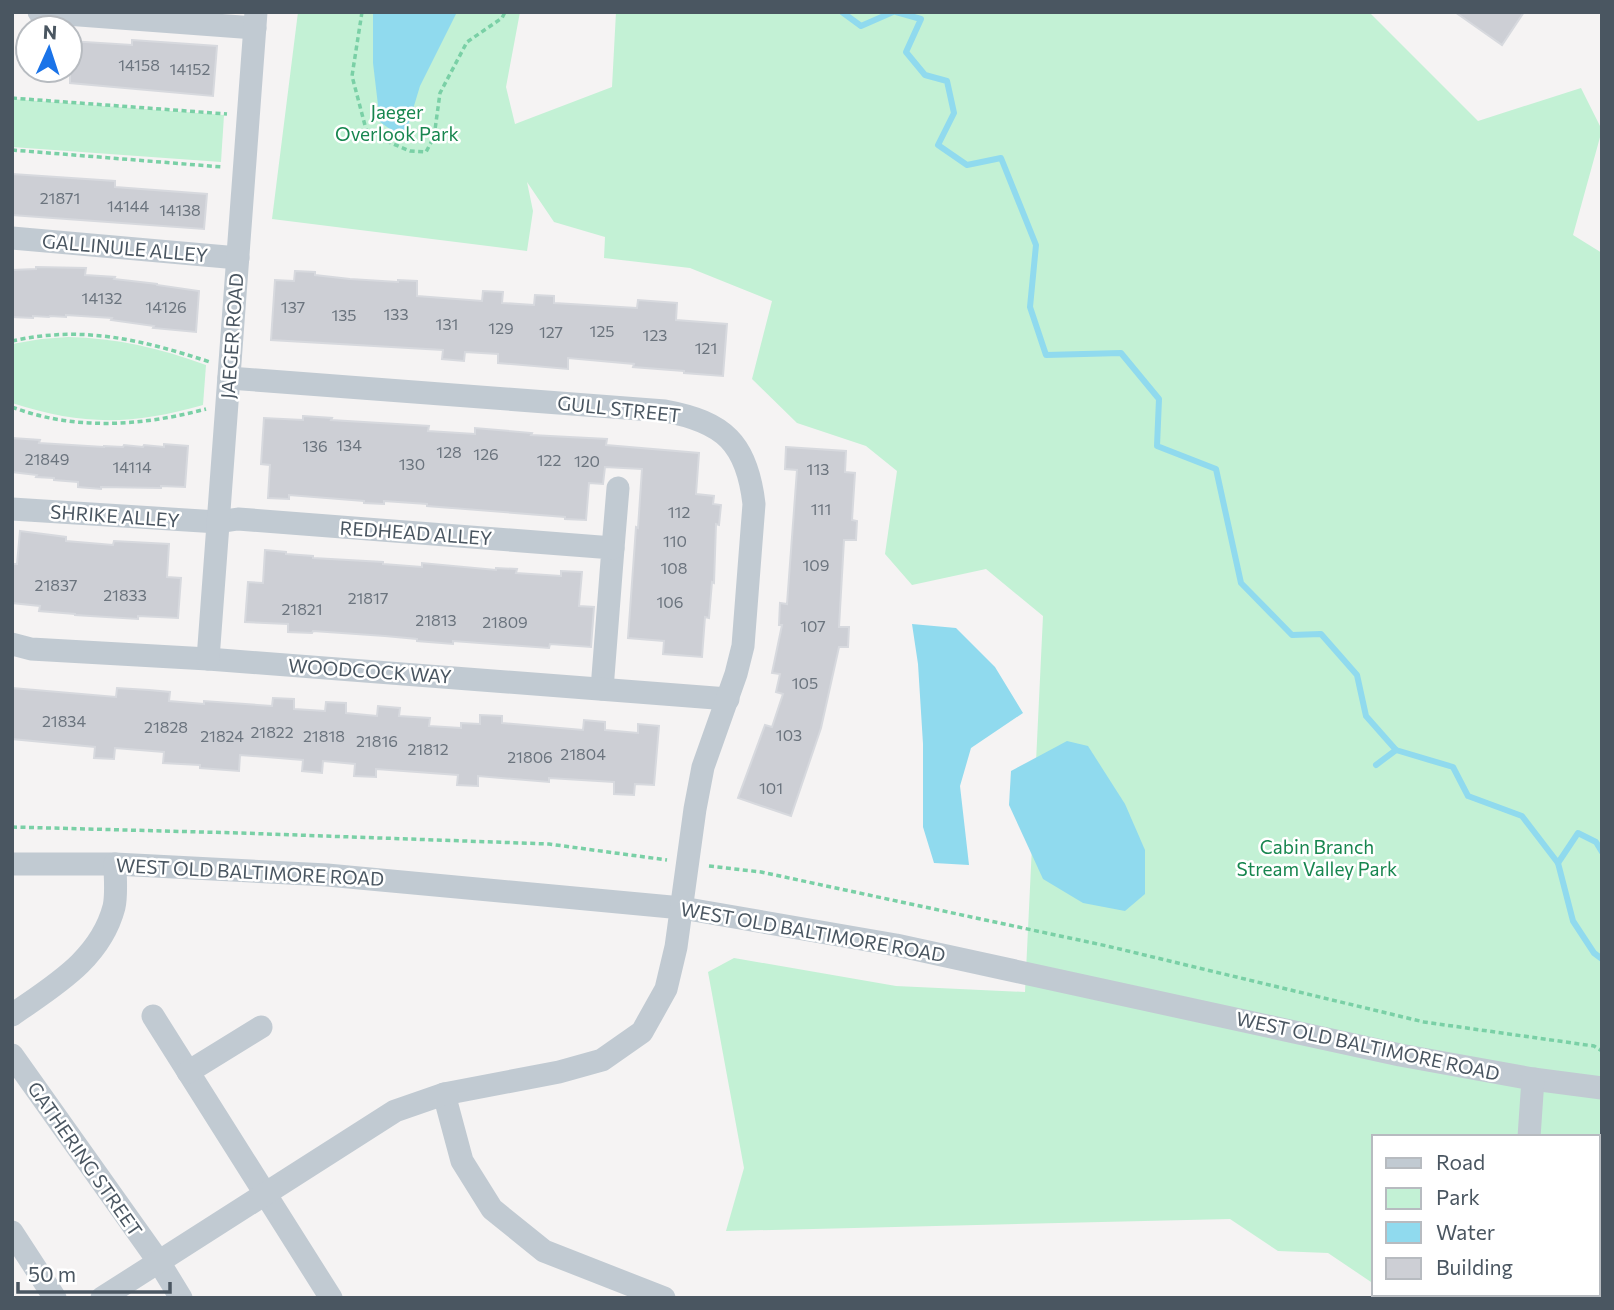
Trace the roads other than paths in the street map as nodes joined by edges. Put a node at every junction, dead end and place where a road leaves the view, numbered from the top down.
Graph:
1 (39, 12) edge
2 (256, 20) edge
3 (12, 239) edge
4 (238, 258) junction
5 (229, 377) junction
6 (618, 488) dead end
7 (12, 509) edge
8 (218, 522) junction
9 (613, 548) junction
10 (12, 644) edge
11 (208, 659) junction
12 (602, 689) junction
13 (728, 699) junction
14 (12, 864) edge
15 (115, 864) junction
16 (682, 908) junction
17 (12, 1015) edge
18 (153, 1016) dead end
19 (261, 1027) dead end
20 (12, 1055) edge
21 (188, 1072) junction
22 (1533, 1079) junction
23 (1602, 1088) edge
24 (444, 1094) junction
25 (1529, 1135) edge
26 (265, 1192) junction
27 (12, 1231) edge
28 (159, 1262) junction
29 (55, 1298) edge
30 (102, 1298) edge
31 (181, 1298) edge
32 (331, 1298) edge
33 (664, 1298) edge

1 - 2 street
2 - 4 street, JAEGER ROAD
3 - 4 street, GALLINULE ALLEY
4 - 5 street, JAEGER ROAD
5 - 8 street, JAEGER ROAD
5 - 13 street, GULL STREET
6 - 9 street
7 - 8 street, SHRIKE ALLEY
8 - 9 street, REDHEAD ALLEY
8 - 11 street, JAEGER ROAD
9 - 12 street
10 - 11 street, WOODCOCK WAY
11 - 12 street, WOODCOCK WAY
12 - 13 street, WOODCOCK WAY
13 - 16 street, GULL STREET
14 - 15 street, WEST OLD BALTIMORE ROAD
15 - 16 street, WEST OLD BALTIMORE ROAD
15 - 17 street
16 - 22 street, WEST OLD BALTIMORE ROAD
16 - 24 street, GULL STREET
18 - 21 street
19 - 21 street
20 - 28 street, GATHERING STREET
21 - 26 street
22 - 23 street, WEST OLD BALTIMORE ROAD
22 - 25 street
24 - 26 street, GULL STREET
24 - 33 street
26 - 28 street, GULL STREET
26 - 32 street
27 - 29 street
28 - 30 street, GULL STREET
28 - 31 street, GATHERING STREET

